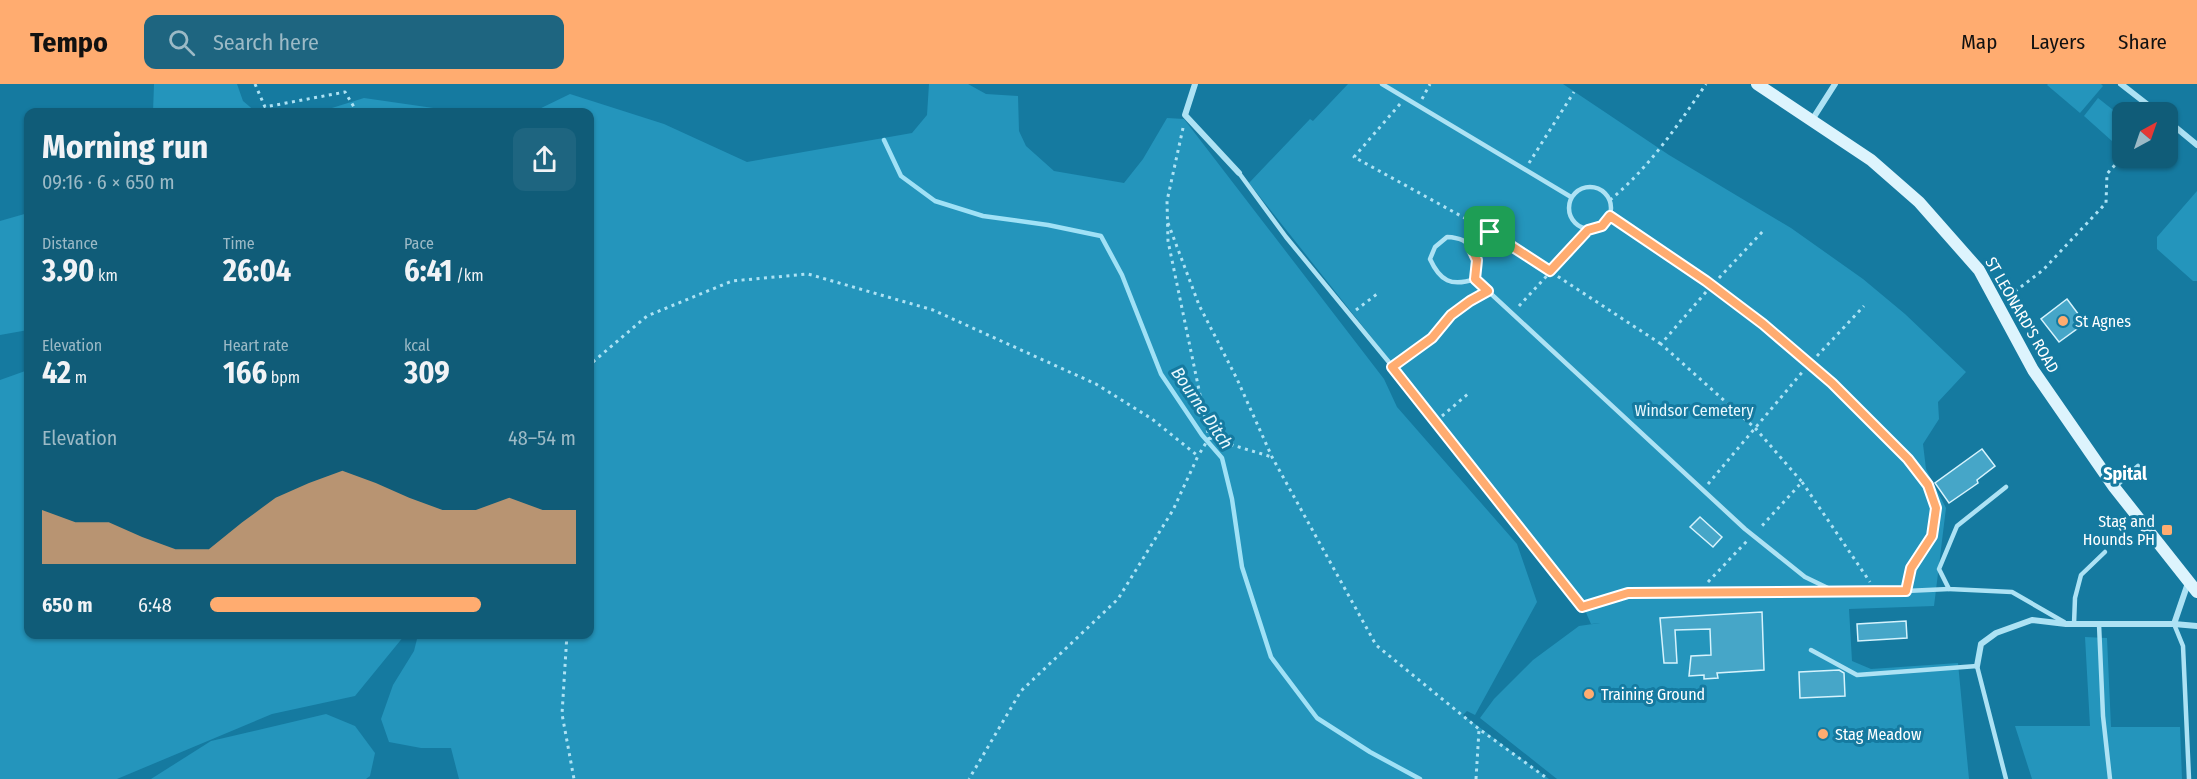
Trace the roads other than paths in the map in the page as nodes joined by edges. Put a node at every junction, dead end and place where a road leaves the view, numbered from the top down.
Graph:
1 (1195, 84) edge
2 (1382, 84) edge
3 (1757, 84) edge
4 (1835, 84) edge
5 (2121, 84) edge
6 (2144, 102) edge
7 (1812, 120) junction
8 (2178, 129) edge
9 (2197, 145) edge
10 (1239, 173) joint
11 (1571, 197) junction
12 (1610, 216) junction
13 (1475, 279) junction
14 (2138, 466) dead end
15 (2006, 487) dead end
16 (2114, 488) junction
17 (2105, 552) dead end
18 (2193, 587) edge
19 (1949, 589) junction
20 (1834, 591) junction
21 (1906, 591) junction
22 (2066, 624) junction
23 (2074, 624) junction
24 (2099, 624) junction
25 (2174, 624) junction
26 (2197, 626) edge
27 (1811, 650) dead end
28 (1977, 666) junction
29 (2006, 779) edge
30 (2110, 779) edge
31 (2189, 779) edge

1 - 10 street
2 - 11 lane
3 - 7 main road, ST LEONARD'S ROAD
4 - 7 street
5 - 6 street
7 - 16 main road, ST LEONARD'S ROAD
8 - 9 street
10 - 20 lane
11 - 12 lane
11 - 12 lane
12 - 21 lane
13 - 13 lane
13 - 20 lane
14 - 16 lane
15 - 19 lane
16 - 18 main road, ST LEONARD'S ROAD
17 - 23 lane
18 - 25 street, ST LEONARD'S ROAD
19 - 21 lane
19 - 22 lane
20 - 21 lane
22 - 23 street
22 - 28 street
23 - 24 street
24 - 25 street
24 - 30 lane
25 - 26 street
25 - 31 lane
27 - 28 lane
28 - 29 lane

